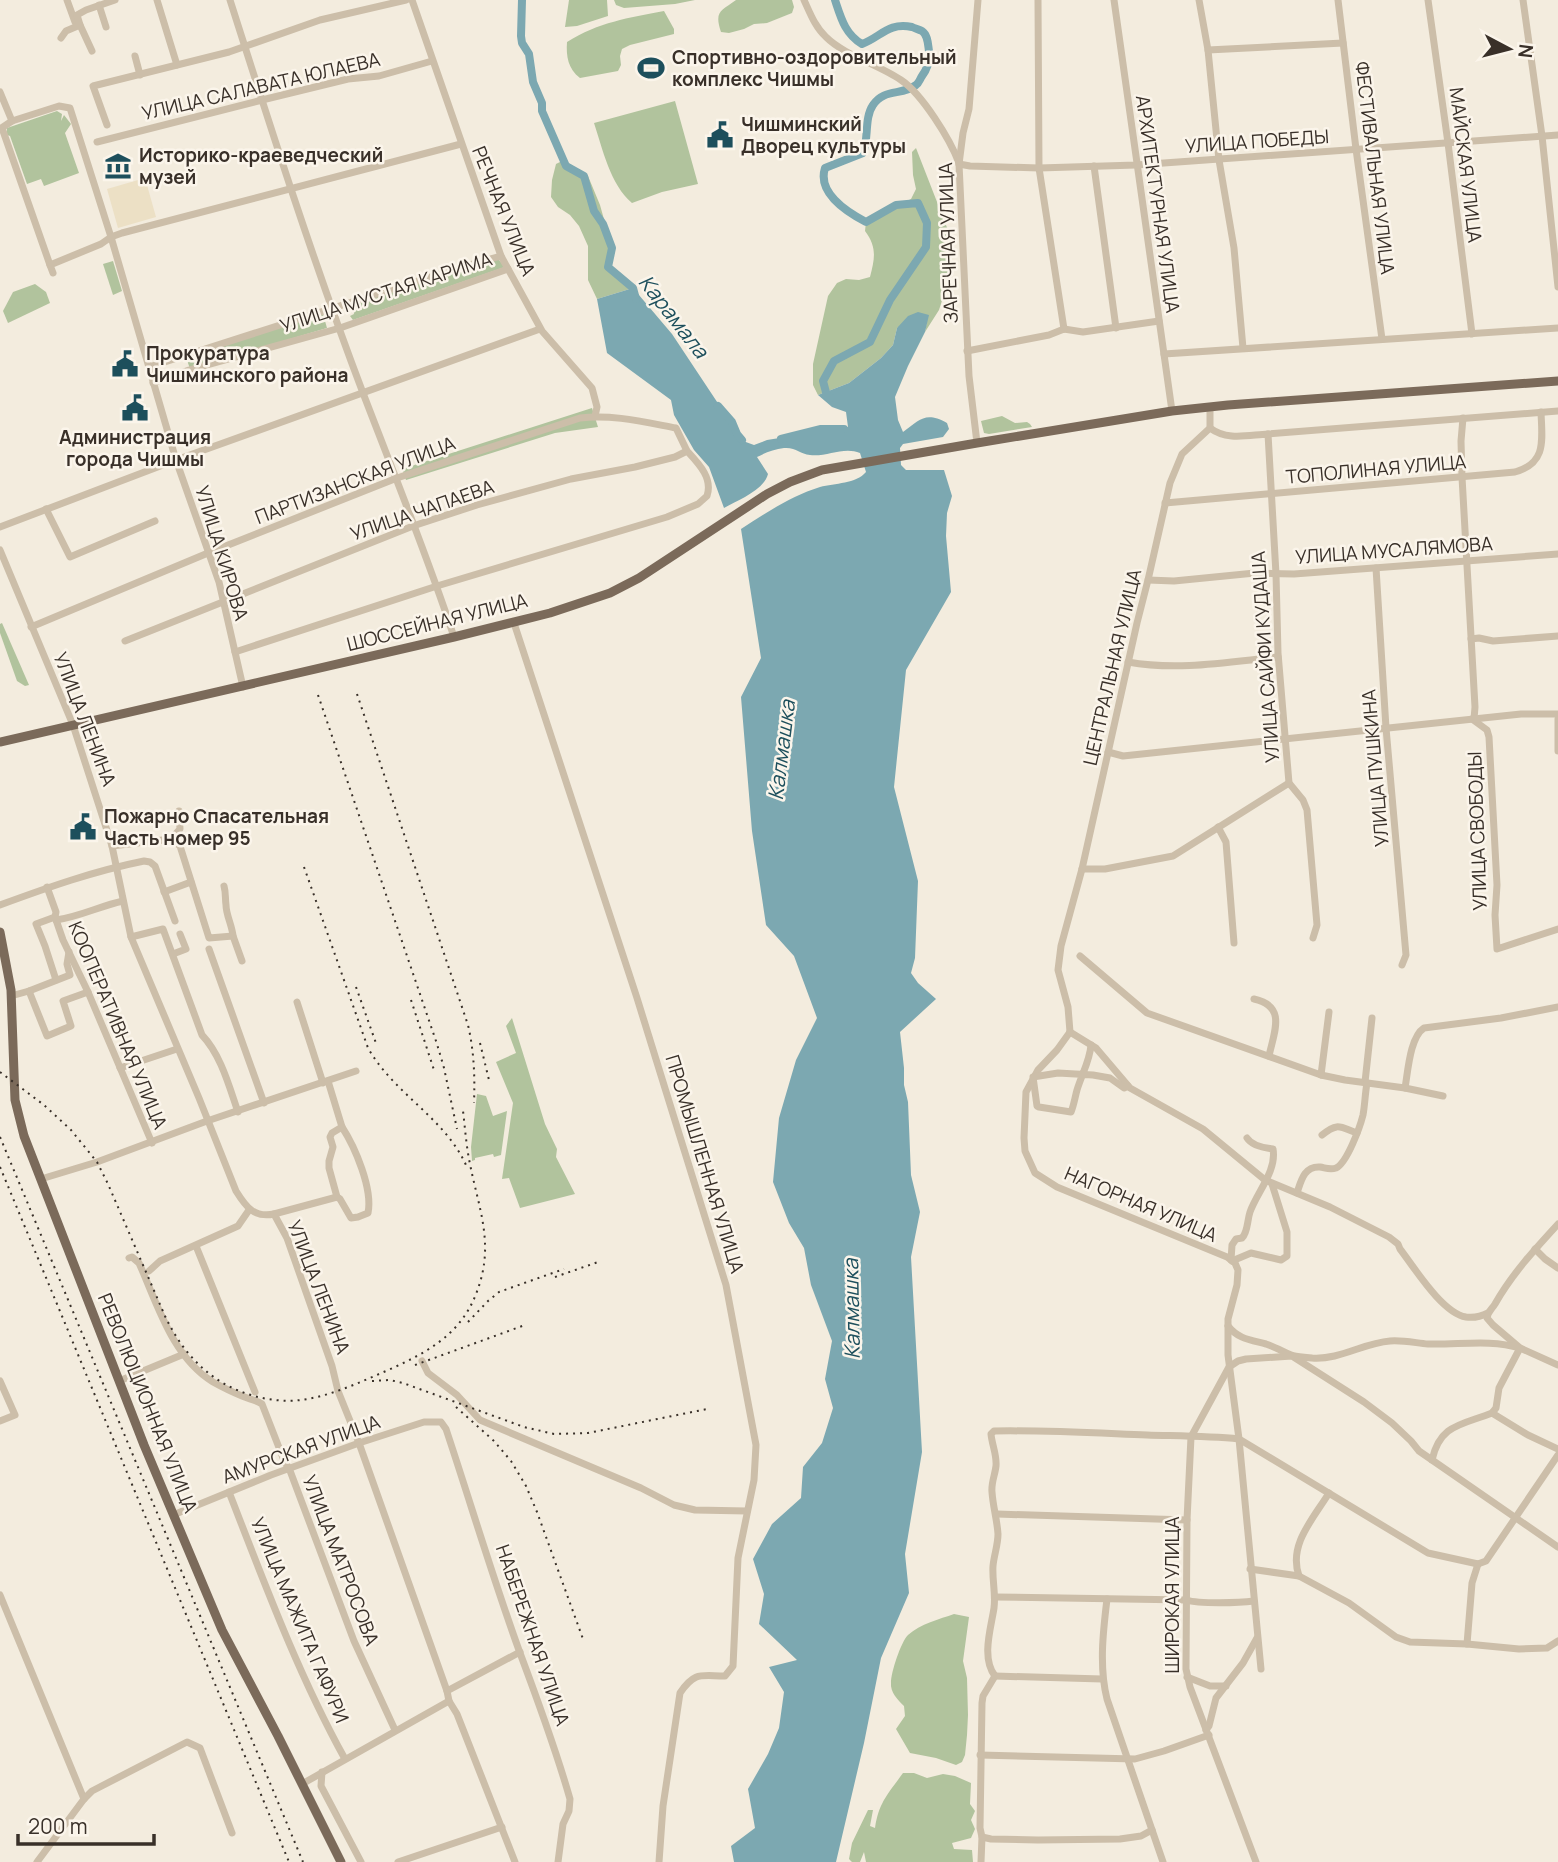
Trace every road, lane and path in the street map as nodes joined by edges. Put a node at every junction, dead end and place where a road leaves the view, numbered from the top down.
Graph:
1 (67, 0) edge
2 (115, 0) edge
3 (157, 0) edge
4 (230, 0) edge
5 (406, 0) edge
6 (412, 0) edge
7 (804, 0) edge
8 (978, 0) edge
9 (1038, 0) edge
10 (1114, 0) edge
11 (1199, 0) edge
12 (1338, 0) edge
13 (1428, 0) edge
14 (1523, 0) edge
15 (99, 5) junction
16 (88, 6) edge
17 (79, 23) junction
18 (106, 27) dead end
19 (61, 38) dead end
20 (1343, 43) junction
21 (245, 47) junction
22 (1208, 50) junction
23 (92, 51) dead end
24 (135, 56) dead end
25 (432, 61) junction
26 (177, 65) junction
27 (140, 75) junction
28 (0, 92) edge
29 (262, 100) junction
30 (12, 121) junction
31 (107, 125) dead end
32 (1, 128) edge
33 (1558, 135) edge
34 (1542, 136) junction
35 (97, 142) dead end
36 (1448, 143) junction
37 (461, 144) junction
38 (1356, 149) junction
39 (1219, 160) junction
40 (959, 164) junction
41 (1136, 165) junction
42 (1094, 166) junction
43 (1039, 168) junction
44 (291, 190) junction
45 (111, 237) junction
46 (501, 256) junction
47 (508, 269) junction
48 (1558, 287) edge
49 (332, 308) junction
50 (1159, 321) junction
51 (340, 328) junction
52 (1116, 328) junction
53 (1558, 328) edge
54 (540, 329) junction
55 (1064, 329) junction
56 (1472, 334) junction
57 (1382, 339) junction
58 (1243, 348) junction
59 (967, 351) junction
60 (1164, 354) junction
61 (149, 367) junction
62 (1558, 381) edge
63 (153, 383) junction
64 (363, 393) junction
65 (1210, 407) junction
66 (1172, 411) junction
67 (1558, 411) edge
68 (1541, 412) junction
69 (595, 416) junction
70 (1463, 418) junction
71 (1210, 428) junction
72 (1268, 434) junction
73 (977, 443) junction
74 (687, 451) junction
75 (176, 460) junction
76 (1462, 477) junction
77 (397, 478) junction
78 (1271, 494) junction
79 (1165, 503) junction
80 (46, 509) junction
81 (155, 521) dead end
82 (413, 526) junction
83 (0, 527) edge
84 (0, 550) edge
85 (208, 553) junction
86 (1558, 554) edge
87 (1466, 561) junction
88 (1376, 568) junction
89 (1276, 574) junction
90 (1149, 580) junction
91 (437, 586) junction
92 (223, 602) junction
93 (514, 623) junction
94 (31, 627) junction
95 (1558, 636) edge
96 (454, 637) junction
97 (1471, 639) junction
98 (125, 641) dead end
99 (235, 652) junction
100 (1278, 657) junction
101 (1128, 662) junction
102 (243, 687) junction
103 (1558, 716) edge
104 (1473, 719) junction
105 (74, 725) junction
106 (1386, 728) junction
107 (1286, 739) junction
108 (0, 742) edge
109 (1558, 751) edge
110 (1108, 752) junction
111 (1289, 783) junction
112 (179, 811) dead end
113 (1218, 827) junction
114 (171, 839) junction
115 (112, 846) junction
116 (117, 866) junction
117 (1082, 869) junction
118 (191, 882) junction
119 (224, 886) dead end
120 (47, 887) junction
121 (164, 892) junction
122 (123, 901) junction
123 (0, 905) edge
124 (56, 918) junction
125 (175, 921) dead end
126 (1558, 929) edge
127 (180, 934) dead end
128 (0, 935) edge
129 (233, 936) junction
130 (131, 937) junction
131 (1313, 938) dead end
132 (1234, 943) dead end
133 (209, 949) dead end
134 (69, 952) junction
135 (173, 954) junction
136 (1080, 956) dead end
137 (242, 961) dead end
138 (1402, 965) dead end
139 (56, 980) junction
140 (29, 991) junction
141 (88, 992) junction
142 (11, 996) junction
143 (1254, 999) dead end
144 (297, 1002) dead end
145 (1558, 1007) edge
146 (1329, 1012) dead end
147 (1372, 1018) dead end
148 (1070, 1032) junction
149 (1091, 1045) junction
150 (177, 1049) junction
151 (1269, 1056) junction
152 (120, 1068) junction
153 (356, 1072) dead end
154 (1083, 1075) junction
155 (1321, 1075) junction
156 (1033, 1077) junction
157 (325, 1082) junction
158 (1366, 1083) junction
159 (1128, 1086) junction
160 (1405, 1088) junction
161 (1444, 1096) dead end
162 (264, 1103) junction
163 (238, 1112) junction
164 (207, 1121) junction
165 (342, 1127) junction
166 (1357, 1133) junction
167 (1322, 1135) dead end
168 (1247, 1138) dead end
169 (152, 1143) junction
170 (41, 1179) junction
171 (1269, 1182) junction
172 (1297, 1193) junction
173 (337, 1197) junction
174 (249, 1210) junction
175 (274, 1214) junction
176 (1558, 1224) edge
177 (196, 1246) junction
178 (1535, 1249) junction
179 (129, 1258) dead end
180 (1230, 1259) junction
181 (1558, 1268) edge
182 (149, 1271) dead end
183 (1488, 1313) junction
184 (1228, 1325) junction
185 (1520, 1348) junction
186 (184, 1354) junction
187 (1292, 1356) junction
188 (422, 1361) dead end
189 (1558, 1365) edge
190 (1229, 1367) junction
191 (0, 1381) edge
192 (119, 1381) junction
193 (255, 1392) dead end
194 (1492, 1413) junction
195 (0, 1421) edge
196 (441, 1422) joint
197 (1191, 1437) junction
198 (1239, 1439) junction
199 (359, 1443) junction
200 (1558, 1449) edge
201 (1558, 1455) edge
202 (1432, 1460) junction
203 (289, 1468) junction
204 (229, 1492) junction
205 (1329, 1493) junction
206 (747, 1511) junction
207 (997, 1514) junction
208 (173, 1515) junction
209 (1514, 1517) junction
210 (1187, 1520) junction
211 (1558, 1547) edge
212 (1478, 1564) junction
213 (1251, 1569) junction
214 (1299, 1576) junction
215 (0, 1595) edge
216 (995, 1597) junction
217 (1107, 1599) junction
218 (1186, 1600) junction
219 (1254, 1601) junction
220 (1257, 1637) junction
221 (1558, 1642) edge
222 (1466, 1644) junction
223 (520, 1652) junction
224 (1261, 1669) dead end
225 (995, 1676) junction
226 (1186, 1677) junction
227 (1102, 1679) junction
228 (1226, 1686) junction
229 (447, 1691) junction
230 (450, 1700) junction
231 (395, 1730) junction
232 (1208, 1732) junction
233 (980, 1755) junction
234 (1127, 1758) junction
235 (345, 1759) junction
236 (322, 1772) junction
237 (302, 1784) junction
238 (84, 1799) junction
239 (502, 1827) junction
240 (1152, 1830) junction
241 (232, 1833) dead end
242 (982, 1837) junction
243 (37, 1862) edge
244 (341, 1862) edge
245 (361, 1862) edge
246 (398, 1862) edge
247 (515, 1862) edge
248 (558, 1862) edge
249 (659, 1862) edge
250 (981, 1862) edge
251 (1163, 1862) edge
252 (1256, 1862) edge

1 - 17 street
2 - 15 street
3 - 26 street
4 - 21 street
5 - 21 street
6 - 25 street, РЕЧНАЯ УЛИЦА
7 - 40 street
8 - 40 street, ЗАРЕЧНАЯ УЛИЦА
9 - 43 street
10 - 41 street, АРХИТЕКТУРНАЯ УЛИЦА
11 - 22 street
12 - 20 street, ФЕСТИВАЛЬНАЯ УЛИЦА
13 - 36 street, МАЙСКАЯ УЛИЦА
14 - 34 street
15 - 16 street
15 - 18 street
16 - 17 street
17 - 19 street
17 - 23 street
20 - 22 street
20 - 38 street, ФЕСТИВАЛЬНАЯ УЛИЦА
21 - 26 street
21 - 29 street
22 - 39 street
24 - 27 street
25 - 29 street, УЛИЦА САЛАВАТА ЮЛАЕВА
25 - 37 street, РЕЧНАЯ УЛИЦА
26 - 27 street
27 - 31 street
28 - 30 street
29 - 35 street, УЛИЦА САЛАВАТА ЮЛАЕВА
29 - 44 street
30 - 32 street
30 - 45 street, УЛИЦА КИРОВА
32 - 45 street
33 - 34 street, УЛИЦА ПОБЕДЫ
34 - 36 street, УЛИЦА ПОБЕДЫ
34 - 48 street
36 - 38 street, УЛИЦА ПОБЕДЫ
36 - 56 street, МАЙСКАЯ УЛИЦА
37 - 44 street
37 - 46 street, РЕЧНАЯ УЛИЦА
38 - 39 street, УЛИЦА ПОБЕДЫ
38 - 57 street, ФЕСТИВАЛЬНАЯ УЛИЦА
39 - 41 street, УЛИЦА ПОБЕДЫ
39 - 58 street
40 - 43 street, УЛИЦА ПОБЕДЫ
40 - 59 street, ЗАРЕЧНАЯ УЛИЦА
41 - 42 street, УЛИЦА ПОБЕДЫ
41 - 50 street, АРХИТЕКТУРНАЯ УЛИЦА
42 - 43 street, УЛИЦА ПОБЕДЫ
42 - 52 street
43 - 55 street
44 - 45 street
44 - 49 street
45 - 61 street, УЛИЦА КИРОВА
46 - 47 street, РЕЧНАЯ УЛИЦА
46 - 49 street, УЛИЦА МУСТАЯ КАРИМА
47 - 51 street, УЛИЦА МУСТАЯ КАРИМА
47 - 54 street, РЕЧНАЯ УЛИЦА
49 - 51 street
49 - 61 street, УЛИЦА МУСТАЯ КАРИМА
50 - 52 street
50 - 60 street, АРХИТЕКТУРНАЯ УЛИЦА
51 - 63 street, УЛИЦА МУСТАЯ КАРИМА
51 - 64 street
52 - 55 street
53 - 56 street
54 - 64 street
54 - 69 street, РЕЧНАЯ УЛИЦА
55 - 59 street
56 - 57 street
57 - 58 street
58 - 60 street
59 - 73 street, ЗАРЕЧНАЯ УЛИЦА
60 - 66 street, АРХИТЕКТУРНАЯ УЛИЦА
61 - 63 street, УЛИЦА КИРОВА
62 - 65 main road, ШОССЕЙНАЯ УЛИЦА
63 - 75 street, УЛИЦА КИРОВА
64 - 75 street
64 - 77 street
65 - 66 main road, ШОССЕЙНАЯ УЛИЦА
65 - 71 street
66 - 73 main road, ШОССЕЙНАЯ УЛИЦА
67 - 68 street
68 - 70 street
68 - 76 street, ТОПОЛИНАЯ УЛИЦА
69 - 74 street, ПАРТИЗАНСКАЯ УЛИЦА
69 - 77 street, ПАРТИЗАНСКАЯ УЛИЦА
70 - 72 street
70 - 76 street
71 - 72 street
71 - 79 street, ЦЕНТРАЛЬНАЯ УЛИЦА
72 - 78 street, УЛИЦА САЙФИ КУДАША
73 - 93 main road, ШОССЕЙНАЯ УЛИЦА
74 - 82 street, УЛИЦА ЧАПАЕВА
74 - 91 street, ШОССЕЙНАЯ УЛИЦА
75 - 80 street
75 - 85 street, УЛИЦА КИРОВА
76 - 78 street, ТОПОЛИНАЯ УЛИЦА
76 - 87 street
77 - 82 street
77 - 85 street, ПАРТИЗАНСКАЯ УЛИЦА
78 - 79 street, ТОПОЛИНАЯ УЛИЦА
78 - 89 street, УЛИЦА САЙФИ КУДАША
79 - 90 street, ЦЕНТРАЛЬНАЯ УЛИЦА
80 - 81 street
80 - 83 street
82 - 91 street
82 - 92 street, УЛИЦА ЧАПАЕВА
84 - 94 street, УЛИЦА ЛЕНИНА
85 - 92 street, УЛИЦА КИРОВА
85 - 94 street, ПАРТИЗАНСКАЯ УЛИЦА
86 - 87 street, УЛИЦА МУСАЛЯМОВА
87 - 88 street, УЛИЦА МУСАЛЯМОВА
87 - 97 street
88 - 89 street, УЛИЦА МУСАЛЯМОВА
88 - 106 street, УЛИЦА ПУШКИНА
89 - 90 street, УЛИЦА МУСАЛЯМОВА
89 - 100 street, УЛИЦА САЙФИ КУДАША
90 - 101 street, ЦЕНТРАЛЬНАЯ УЛИЦА
91 - 96 street
91 - 99 street, ШОССЕЙНАЯ УЛИЦА
92 - 98 street, УЛИЦА ЧАПАЕВА
92 - 99 street, УЛИЦА КИРОВА
93 - 96 main road, ШОССЕЙНАЯ УЛИЦА
93 - 206 street, ПРОМЫШЛЕННАЯ УЛИЦА
94 - 105 street, УЛИЦА ЛЕНИНА
95 - 97 street
96 - 102 main road, ШОССЕЙНАЯ УЛИЦА
97 - 104 street
99 - 102 street, УЛИЦА КИРОВА
100 - 101 street
100 - 107 street, УЛИЦА САЙФИ КУДАША
101 - 110 street, ЦЕНТРАЛЬНАЯ УЛИЦА
102 - 105 main road, ШОССЕЙНАЯ УЛИЦА
103 - 104 street
103 - 109 street
104 - 106 street
104 - 126 street, УЛИЦА СВОБОДЫ
105 - 108 main road, ШОССЕЙНАЯ УЛИЦА
105 - 115 street, УЛИЦА ЛЕНИНА
106 - 107 street
106 - 138 street, УЛИЦА ПУШКИНА
107 - 110 street
107 - 111 street, УЛИЦА САЙФИ КУДАША
110 - 117 street, ЦЕНТРАЛЬНАЯ УЛИЦА
111 - 113 street
111 - 131 street, УЛИЦА САЙФИ КУДАША
112 - 114 street
113 - 117 street
113 - 132 street
114 - 115 street
114 - 118 street
115 - 116 street, УЛИЦА ЛЕНИНА
116 - 120 street
116 - 121 street
116 - 122 street, УЛИЦА ЛЕНИНА
117 - 148 street, ЦЕНТРАЛЬНАЯ УЛИЦА
118 - 121 street
118 - 129 street
119 - 129 street
120 - 123 street
120 - 124 street
121 - 125 street
122 - 124 street
122 - 130 street, УЛИЦА ЛЕНИНА
124 - 134 street, КООПЕРАТИВНАЯ УЛИЦА
124 - 139 street, КООПЕРАТИВНАЯ УЛИЦА
127 - 135 street
128 - 142 main road, РЕВОЛЮЦИОННАЯ УЛИЦА
129 - 137 street
130 - 135 street
130 - 150 street, УЛИЦА ЛЕНИНА
133 - 162 street
134 - 139 street
134 - 141 street, КООПЕРАТИВНАЯ УЛИЦА
135 - 163 street
136 - 151 street
139 - 140 street
140 - 141 street
140 - 142 street
141 - 152 street, КООПЕРАТИВНАЯ УЛИЦА
142 - 170 main road, РЕВОЛЮЦИОННАЯ УЛИЦА
143 - 151 street
144 - 157 street
145 - 160 street
146 - 155 street
147 - 158 street
148 - 149 street
148 - 156 street, НАГОРНАЯ УЛИЦА
149 - 154 street
149 - 159 street
150 - 152 street
150 - 164 street, УЛИЦА ЛЕНИНА
151 - 155 street
152 - 169 street, КООПЕРАТИВНАЯ УЛИЦА
153 - 157 street
154 - 156 street
154 - 156 street
154 - 159 street
155 - 158 street
156 - 180 street, НАГОРНАЯ УЛИЦА
157 - 162 street
157 - 165 street
158 - 160 street
158 - 166 street
159 - 171 street
160 - 161 street
162 - 163 street
163 - 164 street
164 - 169 street
164 - 174 street, УЛИЦА ЛЕНИНА
165 - 173 street
165 - 173 street
166 - 167 street
166 - 172 street
168 - 171 street
169 - 170 street
170 - 192 main road, РЕВОЛЮЦИОННАЯ УЛИЦА
171 - 172 street
171 - 180 street
171 - 180 street
172 - 183 street
173 - 175 street
174 - 175 street, УЛИЦА ЛЕНИНА
174 - 177 street
175 - 199 street, УЛИЦА ЛЕНИНА
176 - 178 street
177 - 182 street
177 - 193 street
178 - 181 street
178 - 183 street
179 - 186 street
180 - 184 street
183 - 185 street
184 - 187 street
184 - 190 street
185 - 187 street
185 - 189 street
185 - 194 street
186 - 192 street
186 - 203 street, УЛИЦА МАТРОСОВА
187 - 190 street
187 - 202 street
188 - 206 street
190 - 197 street, ШИРОКАЯ УЛИЦА
190 - 198 street
191 - 195 street
192 - 208 main road, РЕВОЛЮЦИОННАЯ УЛИЦА
194 - 200 street
194 - 202 street
196 - 199 street, АМУРСКАЯ УЛИЦА
196 - 223 street, НАБЕРЕЖНАЯ УЛИЦА
197 - 198 street
197 - 207 street
197 - 210 street, ШИРОКАЯ УЛИЦА
198 - 205 street
198 - 213 street
199 - 203 street, АМУРСКАЯ УЛИЦА
199 - 229 street, УЛИЦА ЛЕНИНА
201 - 209 street
202 - 209 street
203 - 204 street, АМУРСКАЯ УЛИЦА
203 - 231 street, УЛИЦА МАТРОСОВА
204 - 208 street, АМУРСКАЯ УЛИЦА
204 - 235 street, УЛИЦА МАЖИТА ГАФУРИ
205 - 212 street
205 - 214 street
206 - 249 street, ПРОМЫШЛЕННАЯ УЛИЦА
207 - 210 street
207 - 216 street
208 - 237 main road, РЕВОЛЮЦИОННАЯ УЛИЦА
209 - 211 street
209 - 212 street
210 - 218 street, ШИРОКАЯ УЛИЦА
212 - 222 street
213 - 214 street
213 - 219 street
214 - 222 street
215 - 238 street
216 - 217 street
216 - 225 street
217 - 218 street
217 - 227 street
218 - 219 street
218 - 226 street, ШИРОКАЯ УЛИЦА
219 - 220 street
220 - 224 street
220 - 228 street
221 - 222 street
223 - 229 street
223 - 248 street, НАБЕРЕЖНАЯ УЛИЦА
225 - 227 street
225 - 233 street
226 - 228 street
226 - 232 street, ШИРОКАЯ УЛИЦА
227 - 234 street
228 - 232 street
229 - 230 street, УЛИЦА ЛЕНИНА
230 - 231 street
230 - 239 street, УЛИЦА ЛЕНИНА
231 - 235 street
232 - 234 street
232 - 252 street, ШИРОКАЯ УЛИЦА
233 - 234 street
233 - 242 street
234 - 240 street
235 - 236 street
236 - 237 street
236 - 245 street
237 - 244 main road, РЕВОЛЮЦИОННАЯ УЛИЦА
238 - 241 street
238 - 243 street
239 - 246 street
239 - 247 street, УЛИЦА ЛЕНИНА
240 - 242 street
240 - 251 street
242 - 250 street

